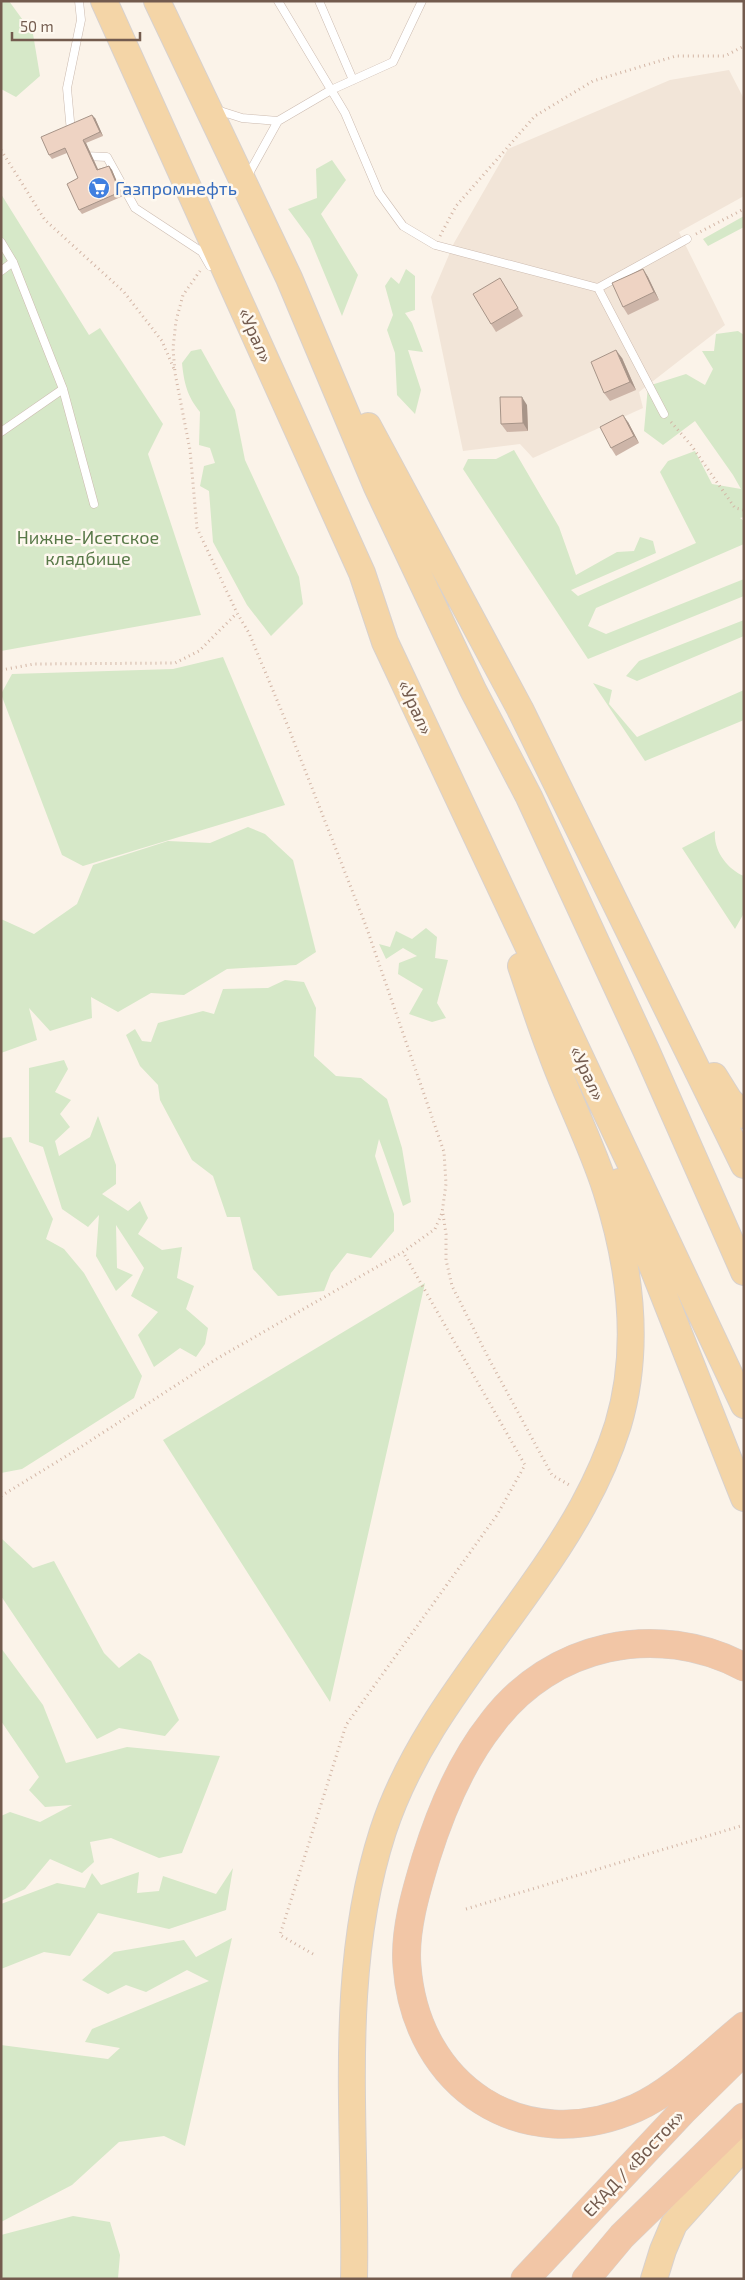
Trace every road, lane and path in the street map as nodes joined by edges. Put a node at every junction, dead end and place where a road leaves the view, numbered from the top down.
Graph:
1 (79, 1) edge
2 (104, 1) edge
3 (156, 1) edge
4 (278, 1) edge
5 (319, 1) edge
6 (422, 1) edge
7 (744, 46) edge
8 (353, 80) junction
9 (331, 90) junction
10 (203, 98) junction
11 (278, 121) junction
12 (72, 140) edge
13 (76, 148) edge
14 (1, 150) edge
15 (244, 184) junction
16 (744, 209) edge
17 (687, 239) joint
18 (1, 242) edge
19 (435, 245) junction
20 (202, 252) junction
21 (13, 262) junction
22 (1, 271) edge
23 (215, 276) dead end
24 (289, 278) junction
25 (598, 288) junction
26 (232, 308) dead end
27 (254, 330) junction
28 (175, 373) junction
29 (63, 389) junction
30 (664, 414) joint
31 (1, 432) edge
32 (94, 504) dead end
33 (744, 510) edge
34 (237, 613) junction
35 (385, 642) junction
36 (1, 670) edge
37 (510, 932) junction
38 (662, 1001) junction
39 (744, 1116) edge
40 (744, 1165) edge
41 (442, 1214) junction
42 (403, 1252) junction
43 (744, 1272) edge
44 (744, 1405) edge
45 (552, 1474) dead end
46 (1, 1496) edge
47 (744, 1498) edge
48 (744, 1666) edge
49 (744, 1825) edge
50 (466, 1909) dead end
51 (314, 1954) dead end
52 (744, 2026) edge
53 (744, 2051) edge
54 (744, 2117) edge
55 (744, 2146) edge
56 (354, 2279) edge
57 (526, 2279) edge
58 (586, 2279) edge
59 (654, 2279) edge

1 - 12 lane
2 - 27 main road, «Урал»
3 - 10 main road
4 - 9 lane
5 - 8 lane
6 - 8 lane
7 - 19 path
8 - 9 lane
9 - 11 lane
9 - 19 lane
10 - 11 lane
10 - 15 main road
11 - 15 lane
13 - 20 lane
14 - 28 path
15 - 24 main road
16 - 17 path
17 - 25 lane
18 - 21 lane
19 - 25 lane
20 - 23 lane
20 - 28 path
21 - 22 lane
21 - 29 lane
24 - 38 main road
24 - 43 main road
25 - 30 lane
26 - 27 lane
27 - 35 main road, «Урал»
28 - 34 path
29 - 31 lane
29 - 32 lane
30 - 33 path
34 - 36 path
34 - 41 path
35 - 37 main road
35 - 44 main road, «Урал»
37 - 47 main road
37 - 56 main road
38 - 39 main road
38 - 40 main road
41 - 42 path
41 - 45 path
42 - 46 path
42 - 51 path
48 - 52 highway
49 - 50 path
53 - 57 highway, ЕКАД / «Восток»
54 - 58 highway
55 - 59 main road

